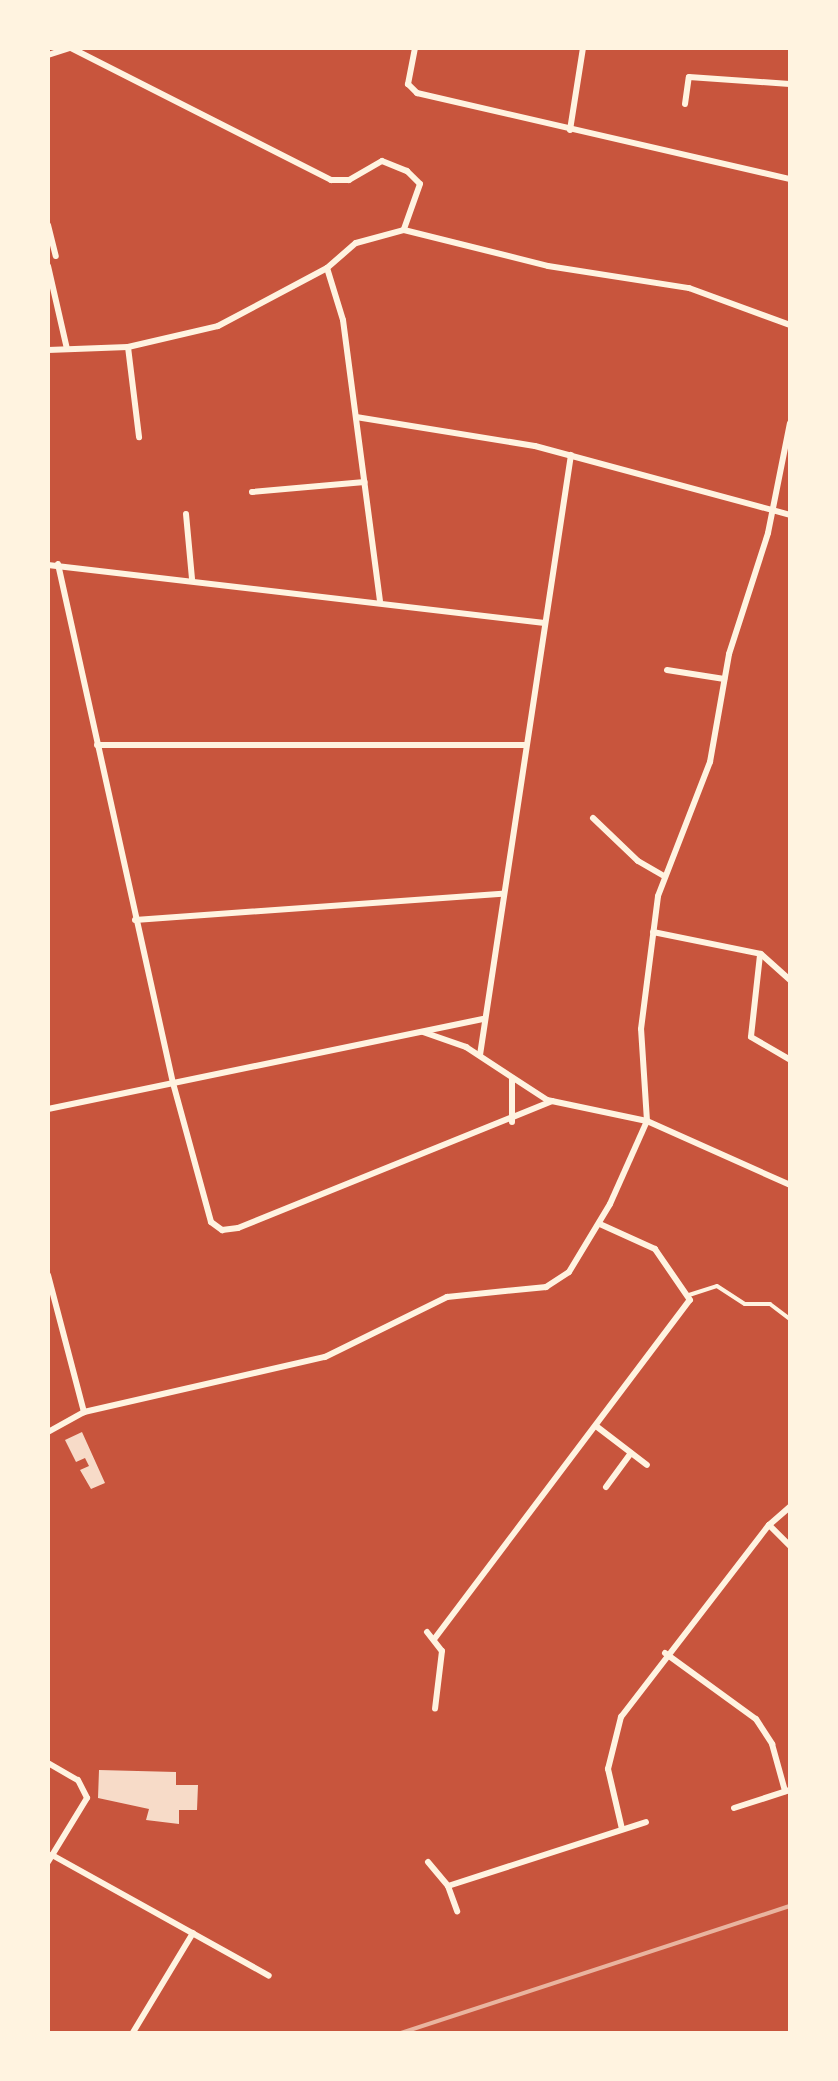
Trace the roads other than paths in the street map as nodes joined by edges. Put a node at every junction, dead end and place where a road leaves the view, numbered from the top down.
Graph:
1 (70, 48) edge
2 (415, 48) edge
3 (583, 48) edge
4 (48, 55) edge
5 (790, 84) edge
6 (685, 104) dead end
7 (570, 130) junction
8 (790, 179) edge
9 (48, 224) edge
10 (404, 230) junction
11 (56, 256) dead end
12 (48, 266) edge
13 (327, 268) junction
14 (790, 325) edge
15 (128, 347) junction
16 (66, 349) junction
17 (48, 350) edge
18 (356, 416) junction
19 (790, 424) edge
20 (138, 437) dead end
21 (571, 455) junction
22 (365, 482) junction
23 (252, 492) dead end
24 (774, 511) junction
25 (186, 514) dead end
26 (790, 515) edge
27 (58, 564) junction
28 (48, 565) edge
29 (192, 578) junction
30 (380, 602) junction
31 (545, 623) junction
32 (667, 670) dead end
33 (724, 678) junction
34 (96, 745) junction
35 (526, 745) junction
36 (593, 818) dead end
37 (664, 876) junction
38 (502, 894) junction
39 (135, 920) junction
40 (653, 932) junction
41 (760, 954) junction
42 (790, 980) edge
43 (484, 1019) junction
44 (422, 1032) junction
45 (480, 1056) junction
46 (789, 1059) edge
47 (512, 1078) junction
48 (173, 1083) junction
49 (552, 1101) junction
50 (48, 1109) edge
51 (512, 1122) junction
52 (646, 1122) junction
53 (790, 1185) edge
54 (600, 1224) junction
55 (48, 1274) edge
56 (690, 1295) junction
57 (790, 1319) edge
58 (84, 1412) junction
59 (596, 1426) junction
60 (48, 1432) edge
61 (631, 1453) junction
62 (647, 1465) dead end
63 (606, 1487) dead end
64 (790, 1508) edge
65 (769, 1525) junction
66 (790, 1546) edge
67 (428, 1632) dead end
68 (436, 1638) junction
69 (666, 1654) junction
70 (436, 1709) dead end
71 (48, 1763) edge
72 (788, 1790) edge
73 (734, 1808) dead end
74 (646, 1822) dead end
75 (622, 1830) junction
76 (50, 1859) edge
77 (428, 1862) dead end
78 (448, 1886) junction
79 (457, 1911) dead end
80 (194, 1933) junction
81 (269, 1976) dead end
82 (132, 2034) edge

1 - 4 street
1 - 10 street
2 - 7 street
3 - 7 street
5 - 6 street
7 - 8 street
9 - 11 street
10 - 13 street
10 - 14 street
12 - 16 street
13 - 15 street
13 - 18 street
15 - 16 street
15 - 20 street
16 - 17 street
18 - 21 street
18 - 22 street
19 - 24 street
21 - 24 street
21 - 31 street
22 - 23 street
22 - 30 street
24 - 26 street
24 - 33 street
25 - 29 street
27 - 28 street
27 - 29 street
27 - 34 street
29 - 30 street
30 - 31 street
31 - 35 street
32 - 33 street
33 - 37 street
34 - 35 street
34 - 39 street
35 - 38 street
36 - 37 street
37 - 40 street
38 - 39 street
38 - 43 street
39 - 48 street
40 - 41 street
40 - 52 street
41 - 42 street
41 - 46 street
43 - 44 street
43 - 45 street
44 - 45 street
44 - 48 street
45 - 47 street
47 - 49 street
47 - 51 street
48 - 50 street
48 - 51 street
49 - 51 street
49 - 52 street
52 - 53 street
52 - 54 street
54 - 56 street
54 - 58 street
55 - 58 street
56 - 57 lane
56 - 59 street
58 - 60 street
59 - 61 street
59 - 68 street
61 - 62 street
61 - 63 street
64 - 65 street
65 - 66 street
65 - 69 street
67 - 68 street
68 - 70 street
69 - 72 street
69 - 75 street
71 - 76 street
72 - 73 street
74 - 75 street
75 - 78 street
76 - 80 street
77 - 78 street
78 - 79 street
80 - 81 street
80 - 82 street

